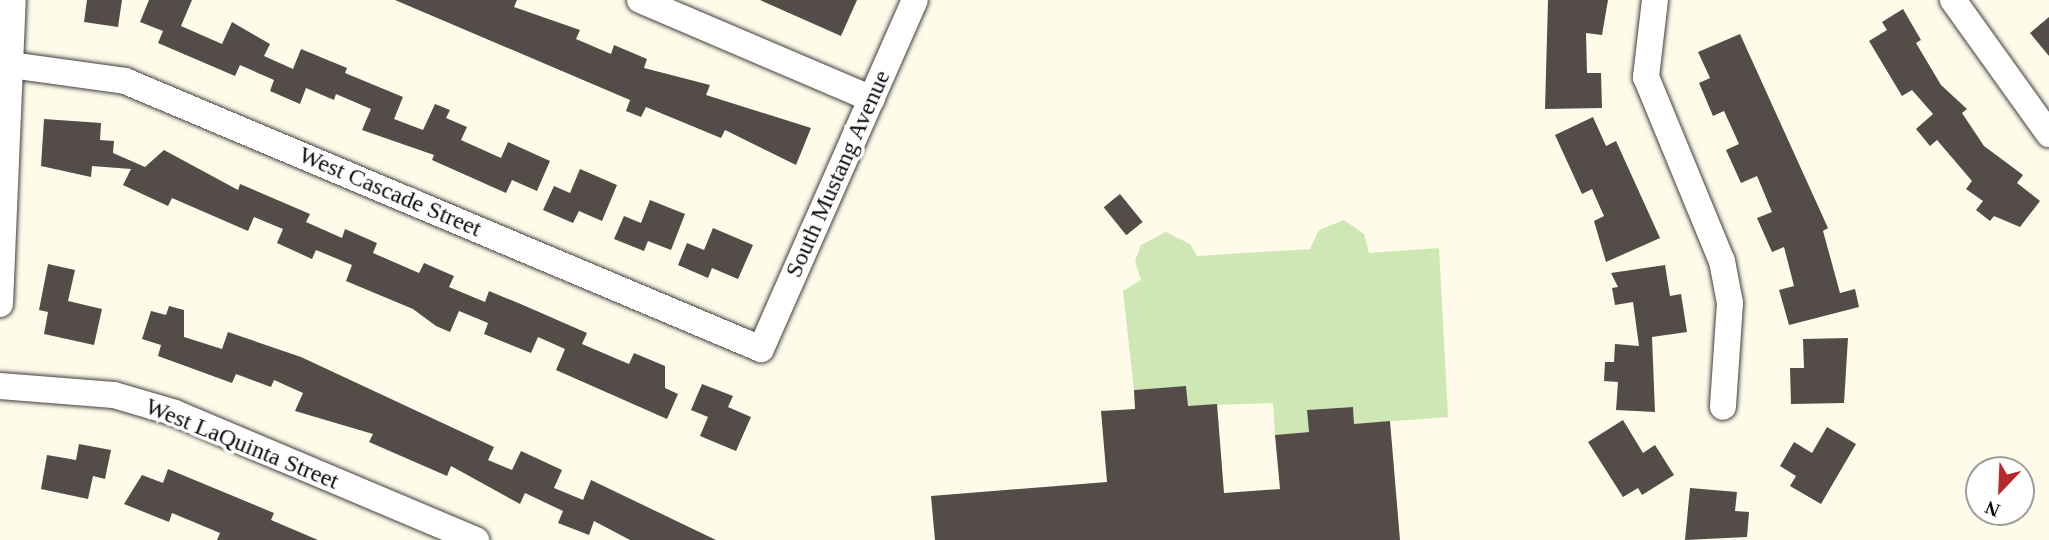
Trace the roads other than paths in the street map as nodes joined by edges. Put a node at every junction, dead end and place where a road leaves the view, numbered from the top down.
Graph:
1 (13, 0) edge
2 (640, 0) edge
3 (915, 0) edge
4 (1655, 0) edge
5 (1953, 0) edge
6 (10, 65) junction
7 (872, 99) junction
8 (2049, 134) edge
9 (0, 304) edge
10 (761, 349) joint
11 (0, 386) edge
12 (1723, 407) dead end
13 (475, 540) edge

1 - 6 street
2 - 7 street
3 - 7 street, South Mustang Avenue
4 - 12 street
5 - 8 street
6 - 9 street
6 - 10 street, West Cascade Street
7 - 10 street, South Mustang Avenue
11 - 13 street, West LaQuinta Street

